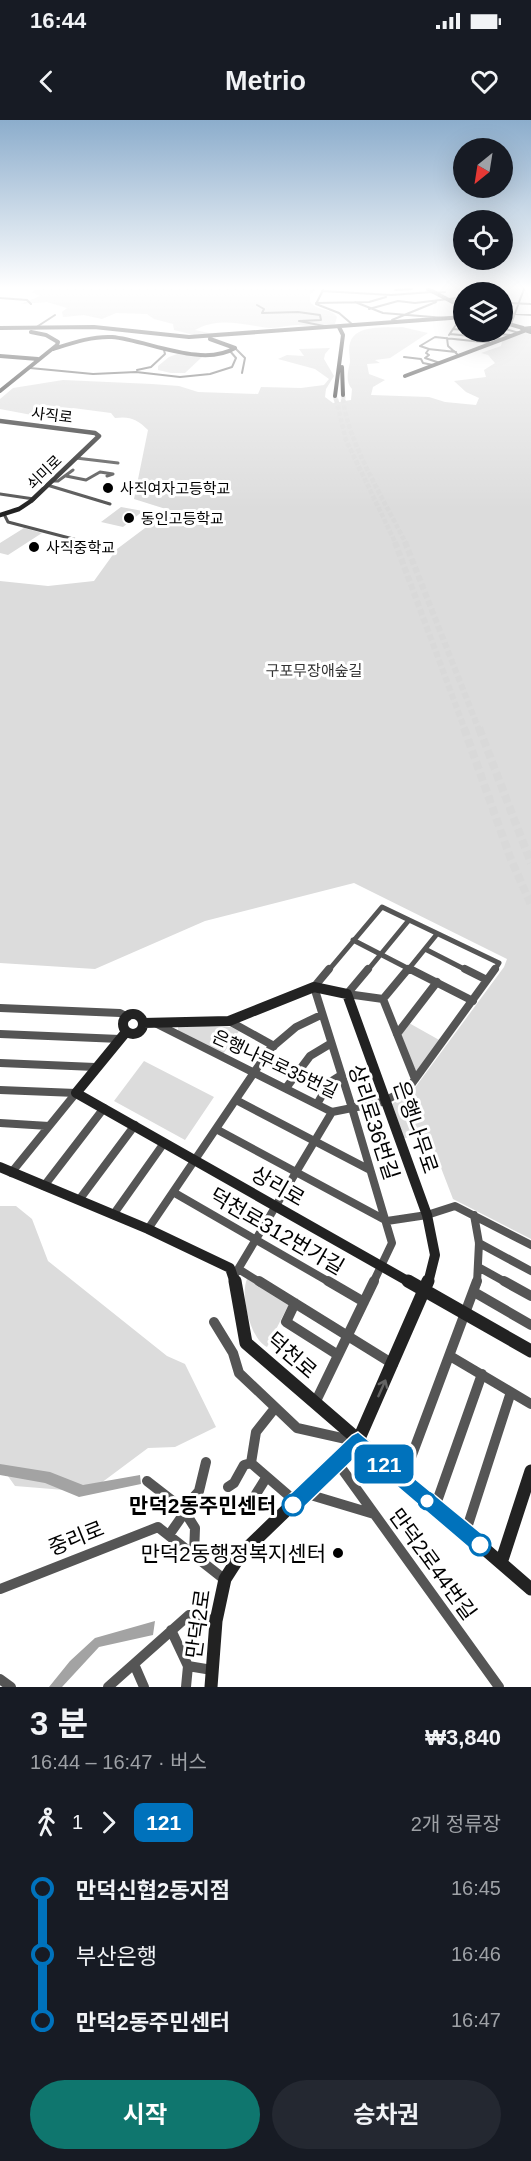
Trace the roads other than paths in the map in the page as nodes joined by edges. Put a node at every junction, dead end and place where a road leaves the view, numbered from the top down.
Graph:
1 (36, 362) edge
2 (156, 362) edge
3 (234, 362) edge
4 (243, 362) edge
5 (339, 362) edge
6 (342, 362) edge
7 (423, 362) edge
8 (440, 363) edge
9 (433, 365) junction
10 (30, 368) junction
11 (131, 372) junction
12 (242, 373) dead end
13 (193, 376) junction
14 (405, 376) dead end
15 (190, 381) dead end
16 (0, 391) edge
17 (343, 395) tunnel mouth
18 (335, 396) tunnel mouth
19 (0, 421) edge
20 (99, 436) joint
21 (76, 458) junction
22 (118, 463) dead end
23 (73, 470) dead end
24 (66, 476) junction
25 (107, 476) dead end
26 (52, 481) junction
27 (47, 485) junction
28 (0, 494) edge
29 (34, 499) junction
30 (110, 504) dead end
31 (2, 514) edge
32 (77, 540) dead end
33 (410, 920) junction
34 (437, 934) junction
35 (353, 940) junction
36 (424, 949) junction
37 (381, 954) junction
38 (409, 968) junction
39 (487, 980) junction
40 (437, 982) junction
41 (314, 987) junction
42 (347, 994) junction
43 (383, 999) junction
44 (473, 1001) junction
45 (0, 1008) edge
46 (321, 1015) junction
47 (128, 1017) junction
48 (229, 1021) junction
49 (149, 1023) junction
50 (0, 1034) edge
51 (397, 1034) junction
52 (123, 1035) junction
53 (330, 1044) junction
54 (274, 1046) junction
55 (0, 1063) edge
56 (95, 1067) junction
57 (254, 1072) junction
58 (341, 1075) junction
59 (415, 1079) junction
60 (286, 1088) junction
61 (0, 1090) edge
62 (76, 1093) junction
63 (237, 1100) junction
64 (387, 1100) junction
65 (317, 1104) junction
66 (105, 1108) junction
67 (352, 1108) junction
68 (332, 1112) junction
69 (0, 1124) edge
70 (135, 1125) junction
71 (49, 1126) junction
72 (216, 1129) junction
73 (315, 1142) junction
74 (164, 1143) junction
75 (194, 1160) junction
76 (6, 1170) edge
77 (370, 1170) junction
78 (297, 1173) junction
79 (44, 1186) junction
80 (173, 1192) junction
81 (79, 1200) junction
82 (277, 1208) junction
83 (113, 1215) junction
84 (427, 1215) junction
85 (474, 1215) junction
86 (387, 1221) junction
87 (148, 1229) junction
88 (257, 1240) junction
89 (479, 1243) junction
90 (531, 1245) edge
91 (381, 1266) junction
92 (480, 1268) junction
93 (531, 1271) edge
94 (237, 1273) junction
95 (424, 1291) junction
96 (474, 1292) junction
97 (531, 1296) edge
98 (364, 1302) junction
99 (295, 1303) junction
100 (466, 1314) junction
101 (214, 1322) dead end
102 (531, 1324) edge
103 (348, 1336) junction
104 (531, 1351) edge
105 (338, 1355) junction
106 (450, 1356) junction
107 (393, 1364) junction
108 (482, 1374) junction
109 (511, 1392) junction
110 (315, 1403) junction
111 (531, 1404) edge
112 (275, 1408) junction
113 (358, 1442) junction
114 (206, 1462) dead end
115 (337, 1462) junction
116 (251, 1463) junction
117 (531, 1471) edge
118 (266, 1478) junction
119 (147, 1481) dead end
120 (403, 1481) junction
121 (228, 1487) dead end
122 (256, 1494) dead end
123 (300, 1498) junction
124 (435, 1507) junction
125 (184, 1511) junction
126 (375, 1514) junction
127 (465, 1532) junction
128 (169, 1535) junction
129 (194, 1555) junction
130 (501, 1563) junction
131 (225, 1579) junction
132 (531, 1588) edge
133 (0, 1589) edge
134 (216, 1620) junction
135 (171, 1630) junction
136 (134, 1664) junction
137 (188, 1666) junction
138 (213, 1670) junction
139 (0, 1679) edge
140 (11, 1687) edge
141 (108, 1687) edge
142 (144, 1687) edge
143 (186, 1687) edge
144 (212, 1687) edge
145 (499, 1687) edge

1 - 10 main road
2 - 11 street
3 - 13 street
4 - 12 street
5 - 18 main road
6 - 17 main road
7 - 9 street
8 - 9 main road
9 - 14 main road
10 - 11 street
10 - 16 main road
11 - 13 street
13 - 15 street
19 - 20 main road, 사직로
20 - 21 main road, 쇠미로
21 - 22 street
21 - 26 main road, 쇠미로
23 - 24 street
24 - 25 street
24 - 26 street
26 - 27 main road, 쇠미로
27 - 29 main road, 쇠미로
27 - 30 street
28 - 29 street
29 - 31 main road, 쇠미로
31 - 32 street
33 - 34 street
33 - 35 street
33 - 37 street
34 - 36 street
34 - 39 street
35 - 37 street
35 - 41 street
36 - 38 street
36 - 39 street
37 - 38 street
37 - 42 street
38 - 40 street
38 - 43 street
39 - 44 street
40 - 44 street
40 - 51 street
41 - 42 main road
41 - 46 street, 상리로36번길
41 - 48 main road
42 - 43 street
42 - 64 main road, 은행나무로
43 - 51 street
44 - 59 street
45 - 47 street
46 - 53 street, 상리로36번길
46 - 54 street
47 - 49 main road
47 - 52 main road
48 - 49 main road
48 - 54 street
49 - 52 main road
49 - 57 street, 은행나무로35번길
50 - 52 street
51 - 59 street
52 - 56 main road
53 - 58 street, 상리로36번길
53 - 60 street
54 - 57 street
55 - 56 street
56 - 62 main road
57 - 60 street, 은행나무로35번길
57 - 63 street
58 - 65 street
58 - 67 street, 상리로36번길
59 - 64 street
60 - 65 street, 은행나무로35번길
61 - 62 street
62 - 66 main road, 상리로
62 - 71 street
63 - 72 street
63 - 73 street
64 - 67 street, 은행나무로35번길
64 - 84 main road, 은행나무로
65 - 68 street, 은행나무로35번길
66 - 70 main road, 상리로
66 - 79 street
67 - 68 street, 은행나무로35번길
67 - 77 street, 상리로36번길
68 - 73 street
69 - 71 street
70 - 74 main road, 상리로
70 - 81 street
71 - 76 street
72 - 75 street
72 - 78 street
73 - 77 street
73 - 78 street
74 - 75 main road, 상리로
74 - 83 street
75 - 80 street
75 - 82 main road, 상리로
76 - 79 main road
77 - 86 street, 상리로36번길
78 - 82 street
78 - 86 street
79 - 81 main road
80 - 87 street
80 - 88 street, 덕천로312번가길
81 - 83 main road
82 - 88 street
82 - 91 main road, 상리로
83 - 87 main road
84 - 85 street
84 - 86 street
84 - 95 main road, 은행나무로
85 - 89 street
85 - 90 street
86 - 91 street, 상리로36번길
87 - 94 main road
88 - 94 street
88 - 98 street, 덕천로312번가길
89 - 92 street
89 - 93 street
91 - 95 main road, 상리로
91 - 98 street, 상리로36번길
92 - 96 street
92 - 97 street
94 - 99 street
94 - 110 main road, 덕천로
95 - 100 main road, 상리로
95 - 107 main road, 은행나무로
96 - 100 street
96 - 102 street
98 - 103 street, 상리로36번길
99 - 103 street
99 - 105 street
100 - 104 main road, 상리로
100 - 106 street
101 - 112 street
103 - 105 street, 상리로36번길
103 - 107 street
105 - 110 street, 상리로36번길
106 - 108 street
106 - 120 street
113 -> 107 main road, 은행나무로
108 - 109 street
108 - 124 street
109 - 111 street
109 - 127 street
110 - 113 main road, 덕천로
112 - 113 street
112 - 116 street
113 - 115 main road, 만덕2로
113 - 120 main road, 덕천로
114 - 125 street
115 - 123 main road, 만덕2로
115 - 126 street, 만덕2로44번길
116 - 118 street
116 - 121 street
117 - 130 main road
118 - 122 street
118 - 123 street
119 - 125 street
120 - 124 main road, 덕천로
123 - 126 street
123 - 131 main road, 만덕2로
124 - 127 main road, 덕천로
125 - 128 street
125 - 129 street
126 - 145 street, 만덕2로44번길
127 - 130 main road, 덕천로
128 - 129 street
128 - 133 street, 중리로
129 - 131 street
130 - 132 main road, 덕천로
131 - 134 main road, 만덕2로
134 - 135 street
134 - 138 main road, 만덕2로
135 - 136 street
135 - 137 street
136 - 141 street
136 - 142 street
137 - 138 street
137 - 143 street
138 - 144 main road, 만덕2로
139 - 140 street

